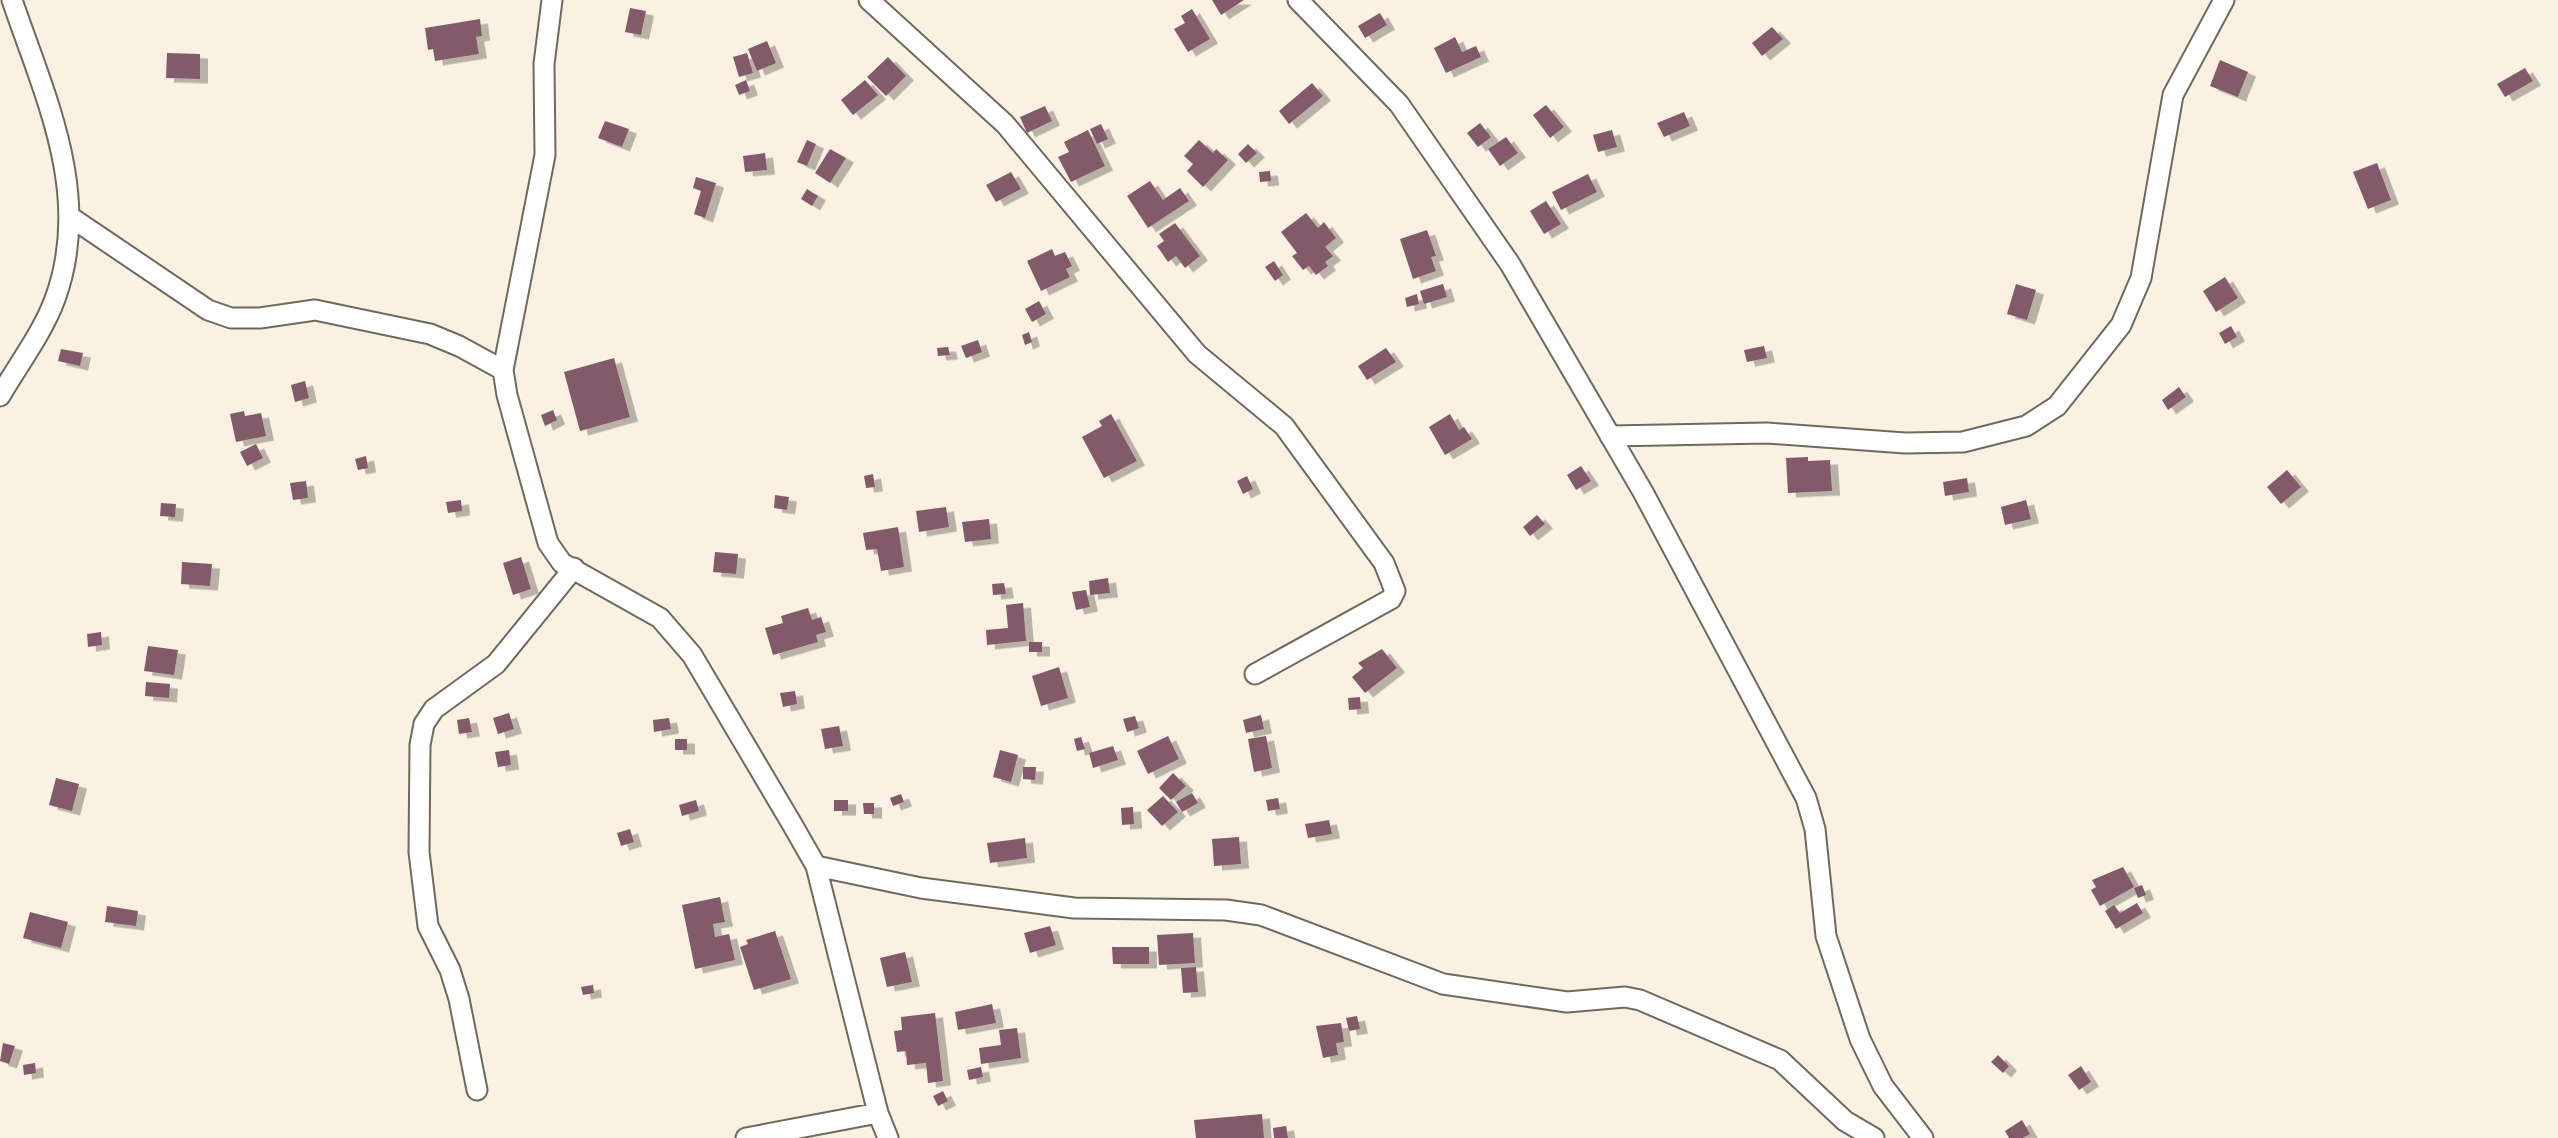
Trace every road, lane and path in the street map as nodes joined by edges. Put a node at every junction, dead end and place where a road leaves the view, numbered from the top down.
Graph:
1 (12, 0) edge
2 (552, 0) edge
3 (869, 0) edge
4 (1298, 0) edge
5 (2224, 0) edge
6 (69, 216) junction
7 (503, 370) junction
8 (0, 396) edge
9 (1610, 436) junction
10 (574, 568) junction
11 (1255, 674) dead end
12 (816, 866) junction
13 (477, 1090) dead end
14 (878, 1113) junction
15 (746, 1138) edge
16 (888, 1138) edge
17 (1874, 1138) edge
18 (1923, 1138) edge

1 - 6 street
2 - 7 street
3 - 11 street
4 - 9 street
5 - 9 street
6 - 7 street
6 - 8 street
7 - 10 street
9 - 18 street
10 - 12 street
10 - 13 street
12 - 14 street
12 - 17 street
14 - 15 street
14 - 16 street

